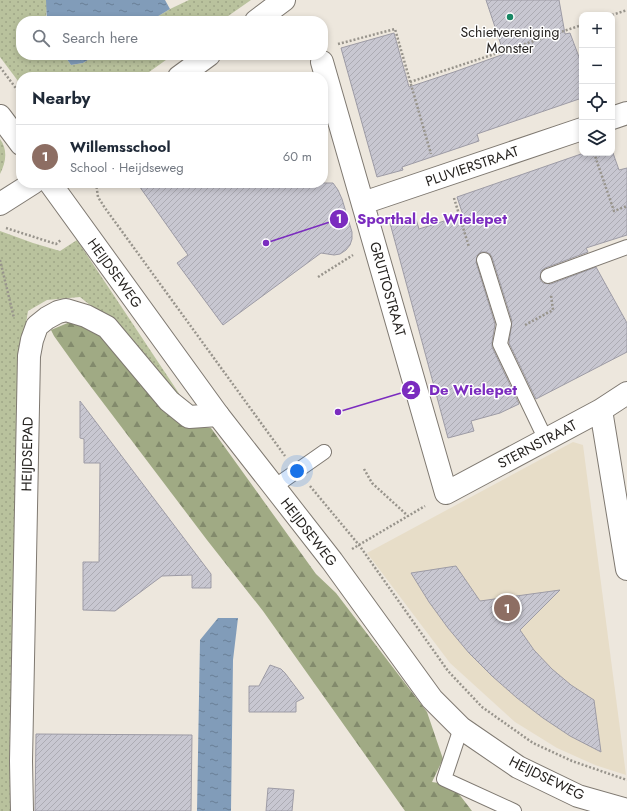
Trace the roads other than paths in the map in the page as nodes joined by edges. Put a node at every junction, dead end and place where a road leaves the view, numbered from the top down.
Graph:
1 (284, 0) edge
2 (263, 16) edge
3 (202, 60) edge
4 (322, 62) dead end
5 (186, 72) edge
6 (325, 72) edge
7 (328, 83) edge
8 (627, 113) edge
9 (0, 116) edge
10 (615, 117) edge
11 (579, 130) edge
12 (16, 137) edge
13 (25, 188) edge
14 (54, 188) edge
15 (363, 203) junction
16 (0, 204) edge
17 (627, 247) edge
18 (484, 260) road end
19 (548, 276) road end
20 (627, 393) edge
21 (601, 410) junction
22 (218, 415) junction
23 (546, 440) junction
24 (324, 452) dead end
25 (274, 487) junction
26 (446, 493) joint
27 (627, 569) edge
28 (461, 728) junction
29 (627, 810) edge
30 (22, 811) edge
31 (514, 811) edge

1 - 2 street
3 - 5 street
4 - 6 street, GRUTTOSTRAAT
7 - 15 street, GRUTTOSTRAAT
8 - 10 street
9 - 12 street
11 - 15 street, PLUVIERSTRAAT
13 - 16 street
14 - 22 street, HEIJDSEWEG
15 - 26 street, GRUTTOSTRAAT
17 - 19 lane
18 - 23 lane
20 - 21 street, STERNSTRAAT
21 - 23 street, STERNSTRAAT
21 - 27 street
22 - 25 street, HEIJDSEWEG
22 - 30 street, HEIJDSEPAD
23 - 26 street, STERNSTRAAT
24 - 25 lane
25 - 28 street, HEIJDSEWEG
28 - 29 street, HEIJDSEWEG
28 - 31 lane

